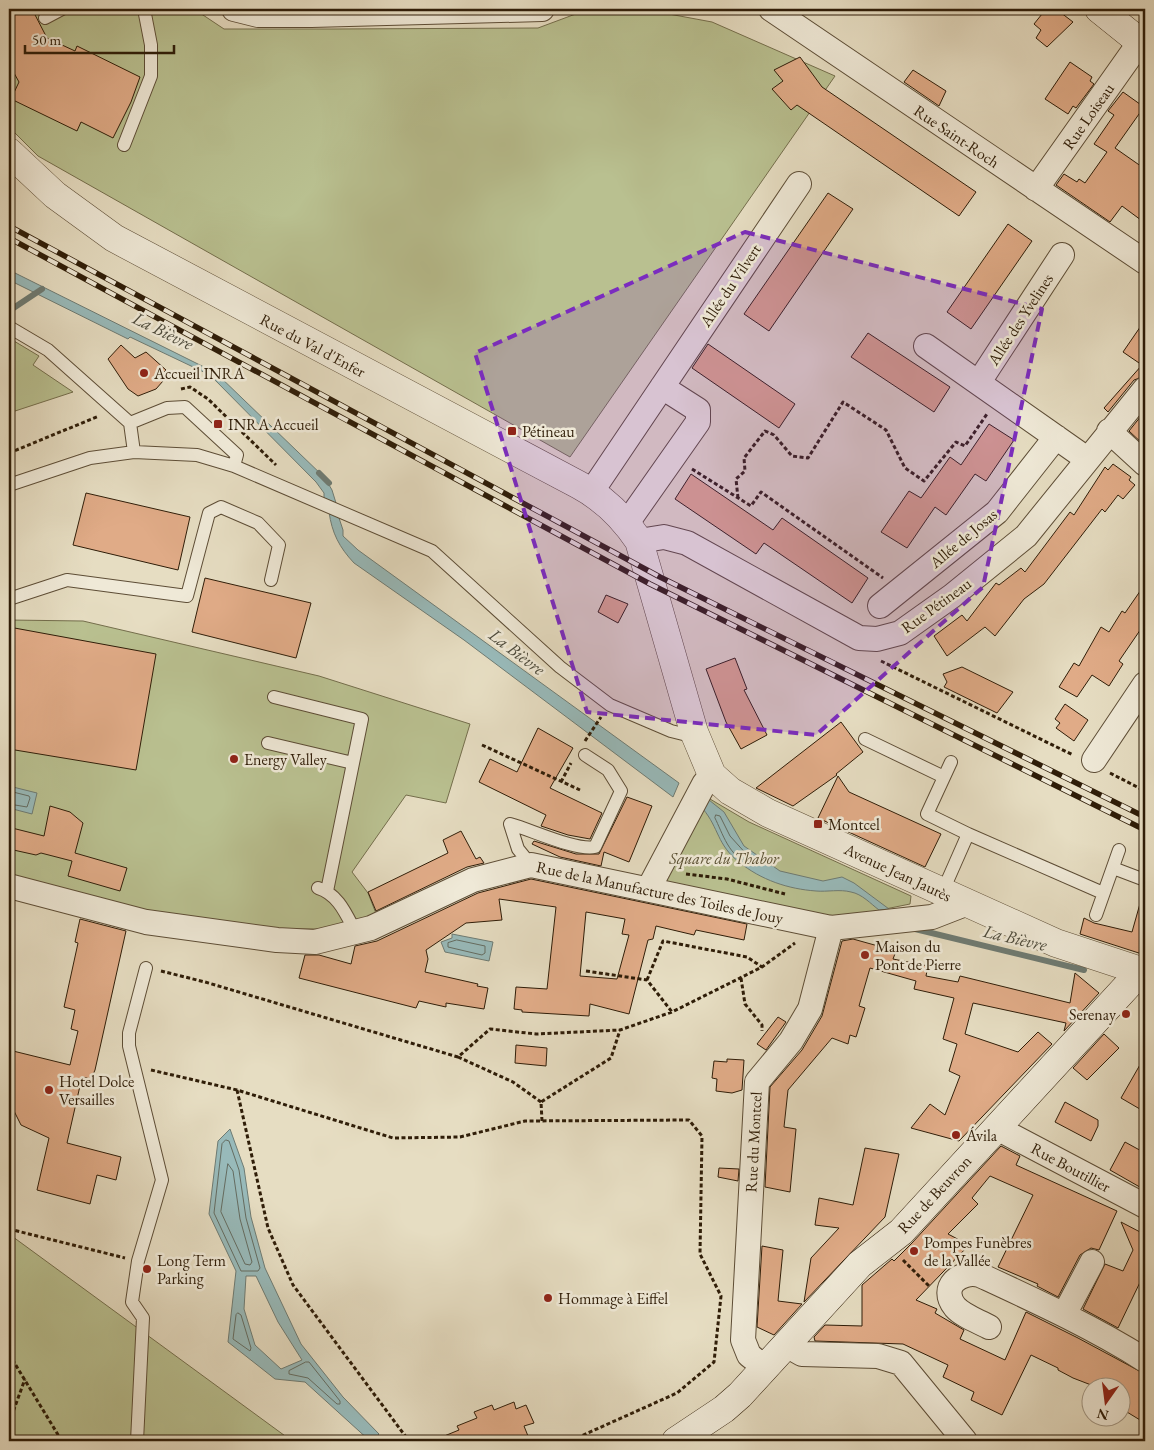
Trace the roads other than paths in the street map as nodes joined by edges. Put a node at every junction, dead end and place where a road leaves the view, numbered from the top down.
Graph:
1 (62, 9) edge
2 (144, 9) edge
3 (234, 9) edge
4 (542, 9) edge
5 (771, 9) edge
6 (1099, 9) edge
7 (45, 18) dead end
8 (1142, 44) edge
9 (124, 145) dead end
10 (9, 152) edge
11 (799, 184) dead end
12 (1036, 189) junction
13 (1062, 255) dead end
14 (1145, 262) edge
15 (13, 329) edge
16 (926, 346) dead end
17 (979, 382) junction
18 (662, 387) junction
19 (1145, 390) edge
20 (130, 423) junction
21 (1109, 431) junction
22 (1056, 437) junction
23 (134, 452) junction
24 (1087, 459) junction
25 (1145, 464) edge
26 (234, 466) junction
27 (9, 485) edge
28 (592, 492) junction
29 (633, 532) junction
30 (271, 580) dead end
31 (9, 599) edge
32 (880, 606) dead end
33 (1145, 684) edge
34 (274, 697) dead end
35 (694, 732) junction
36 (865, 739) dead end
37 (268, 743) dead end
38 (585, 755) dead end
39 (951, 762) dead end
40 (1089, 762) road end
41 (353, 763) junction
42 (712, 775) junction
43 (944, 777) junction
44 (968, 834) junction
45 (1119, 850) dead end
46 (531, 865) junction
47 (1112, 868) junction
48 (1142, 878) dead end
49 (9, 886) edge
50 (649, 888) junction
51 (942, 892) junction
52 (1103, 893) junction
53 (968, 903) junction
54 (1096, 915) dead end
55 (827, 927) junction
56 (355, 931) junction
57 (146, 968) road end
58 (1143, 972) edge
59 (997, 1128) junction
60 (1145, 1206) edge
61 (1092, 1262) dead end
62 (1064, 1315) junction
63 (989, 1327) dead end
64 (786, 1345) junction
65 (1145, 1360) edge
66 (764, 1368) junction
67 (137, 1441) edge
68 (676, 1441) edge
69 (966, 1441) edge

1 - 7 lane
2 - 9 lane
3 - 4 street
5 - 12 street, Rue Saint-Roch
6 - 8 street
8 - 12 street, Rue Loiseau
10 - 28 street, Rue du Val d'Enfer
11 - 18 street, Allée du Vilvert
12 - 14 street, Rue Saint-Roch
13 - 17 street, Allée des Yvelines
15 - 20 lane
16 - 17 street, Allée des Yvelines
17 - 22 street, Allée des Yvelines
18 - 28 street, Allée du Vilvert
18 - 29 street
19 - 21 street, Rue Pétineau
20 - 23 lane
20 - 26 lane
21 - 24 street, Rue Pétineau
21 - 25 street
22 - 24 street, Allée des Yvelines
22 - 32 street, Allée de Josas
23 - 26 lane
23 - 27 lane
24 - 29 street, Rue Pétineau
26 - 35 lane
28 - 29 street, Rue du Val d'Enfer
29 - 35 street, Avenue Jean Jaurès
30 - 31 lane
33 - 40 street
34 - 41 lane
35 - 42 street, Avenue Jean Jaurès
36 - 43 lane
37 - 41 lane
38 - 46 lane
39 - 43 lane
41 - 56 lane
42 - 50 street
42 - 51 street, Avenue Jean Jaurès
43 - 44 lane
44 - 51 lane
44 - 52 lane
45 - 47 lane
46 - 50 street, Rue de la Manufacture des Toiles de Jouy
46 - 56 street, Rue de la Manufacture des Toiles de Jouy
47 - 48 lane
47 - 52 lane
49 - 56 street, Rue de la Manufacture des Toiles de Jouy
50 - 55 street, Rue de la Manufacture des Toiles de Jouy
51 - 53 street, Avenue Jean Jaurès
52 - 54 lane
53 - 55 street, Rue de la Manufacture des Toiles de Jouy
53 - 58 street, Avenue Jean Jaurès
55 - 66 street, Rue du Montcel
57 - 67 lane
58 - 59 street, Rue de Beuvron
59 - 60 street, Rue Boutillier
59 - 64 street, Rue de Beuvron
61 - 62 street
62 - 63 street
62 - 65 street
64 - 66 street, Rue de Beuvron
64 - 69 street
66 - 68 street, Rue de Beuvron

